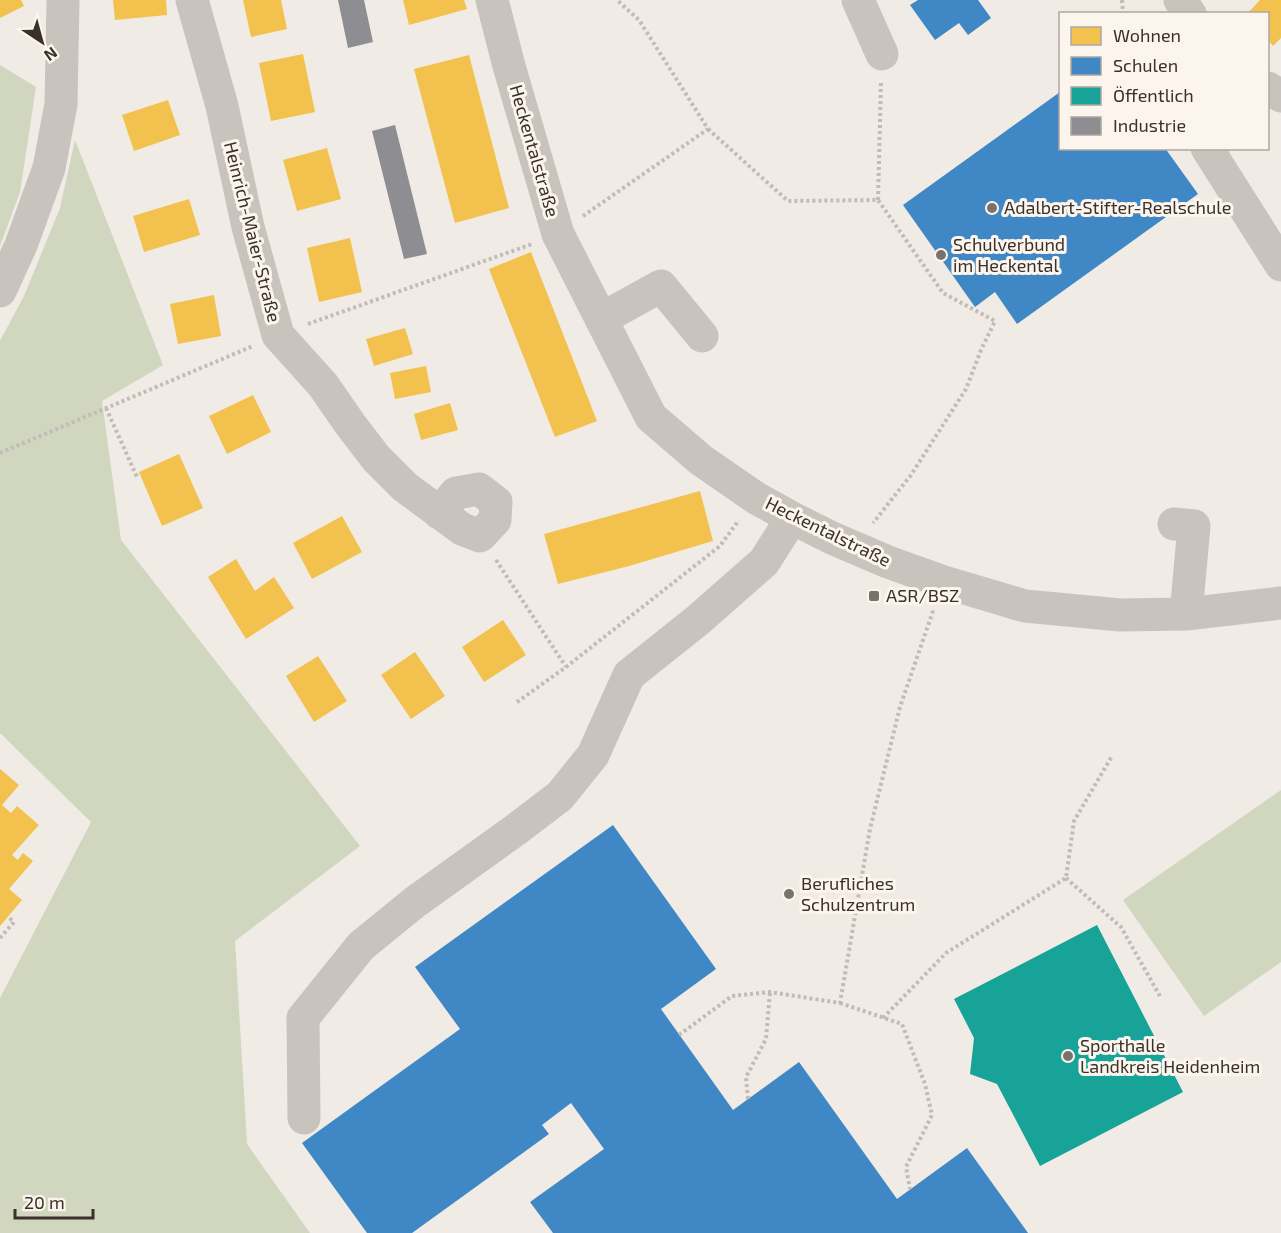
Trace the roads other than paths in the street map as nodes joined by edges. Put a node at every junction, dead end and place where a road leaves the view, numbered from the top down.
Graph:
1 (63, 0) edge
2 (192, 0) edge
3 (492, 0) edge
4 (858, 0) edge
5 (882, 54) road end
6 (1207, 150) edge
7 (1281, 265) edge
8 (0, 291) edge
9 (601, 319) junction
10 (702, 336) dead end
11 (792, 518) junction
12 (1174, 525) dead end
13 (480, 536) road end
14 (1281, 603) edge
15 (1186, 614) junction
16 (304, 1118) dead end

1 - 8 street
2 - 13 street, Heinrich-Maier-Straße
3 - 9 street, Heckentalstraße
4 - 5 street
6 - 7 street
9 - 10 street
9 - 11 street, Heckentalstraße
11 - 15 street, Heckentalstraße
11 - 16 street
12 - 15 street
14 - 15 street, Heckentalstraße

